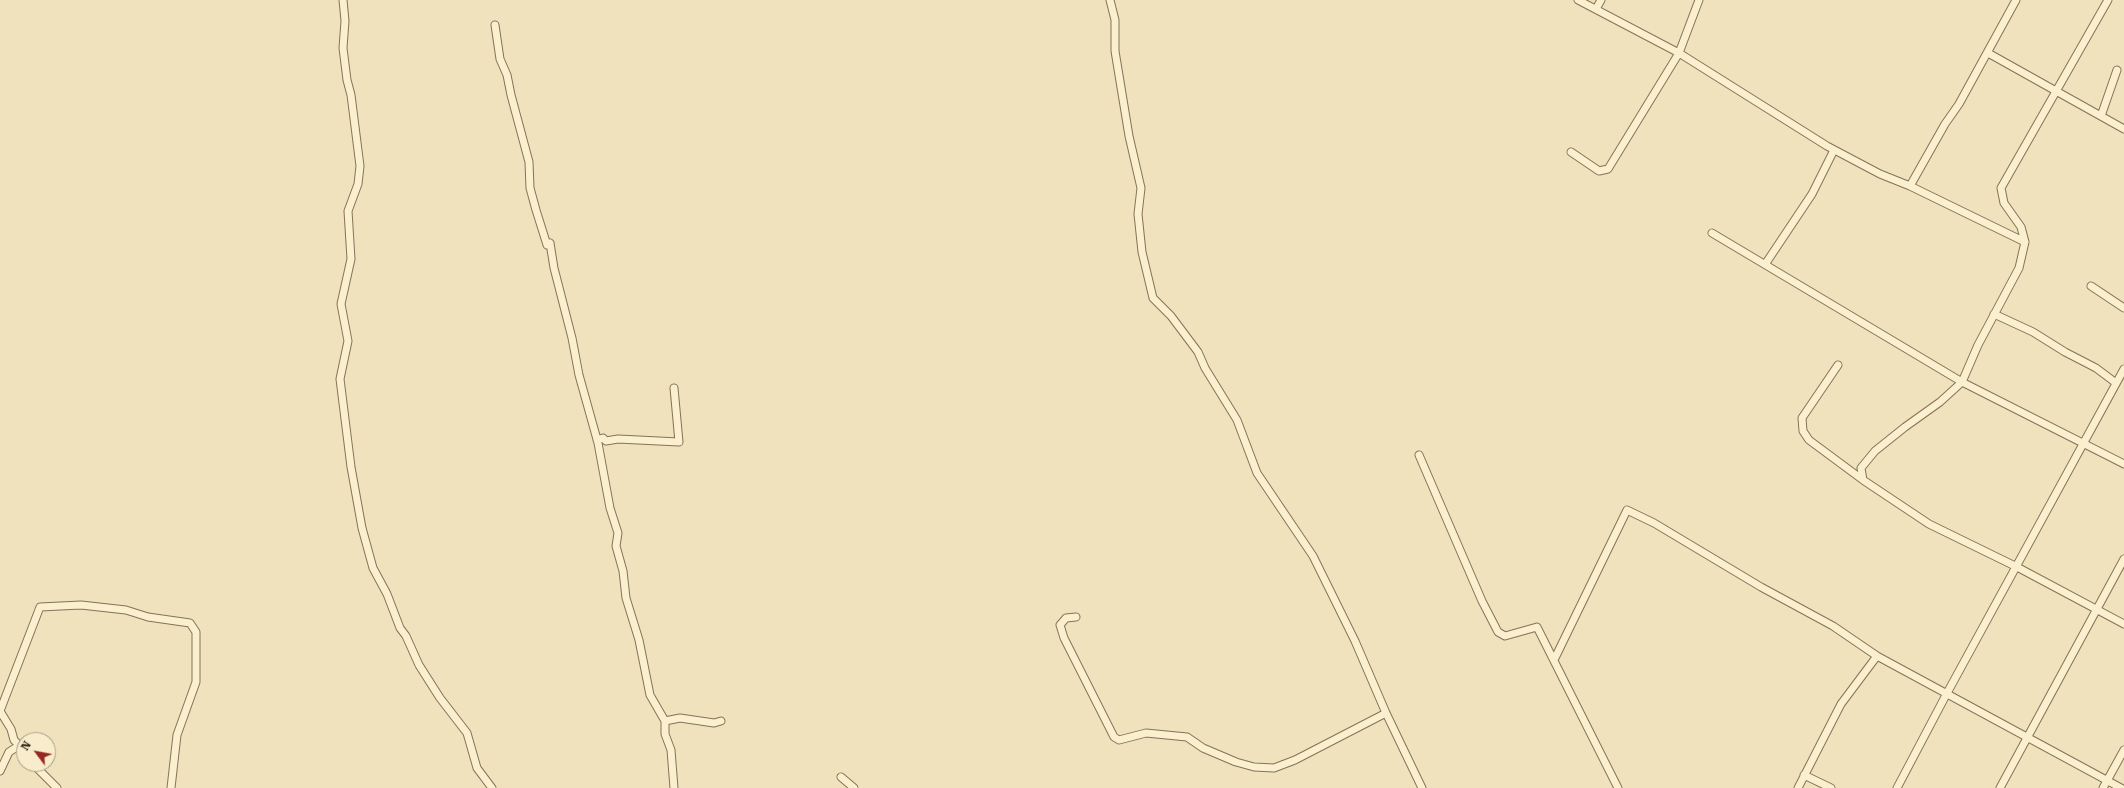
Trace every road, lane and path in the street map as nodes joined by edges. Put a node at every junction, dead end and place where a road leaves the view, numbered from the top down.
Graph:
1 (343, 0) edge
2 (1110, 0) edge
3 (1578, 0) edge
4 (1601, 0) edge
5 (1699, 0) edge
6 (2016, 0) edge
7 (2107, 0) edge
8 (1596, 10) junction
9 (495, 25) dead end
10 (1679, 53) junction
11 (1988, 53) junction
12 (2117, 70) dead end
13 (2057, 91) junction
14 (2101, 116) junction
15 (2124, 129) edge
16 (1834, 150) junction
17 (1571, 152) dead end
18 (1910, 186) junction
19 (1712, 233) dead end
20 (2025, 242) junction
21 (1766, 263) junction
22 (2091, 286) dead end
23 (2124, 308) edge
24 (1994, 314) junction
25 (1838, 365) dead end
26 (2124, 369) edge
27 (1962, 382) junction
28 (2116, 383) junction
29 (674, 388) dead end
30 (597, 440) junction
31 (2083, 443) junction
32 (1419, 455) dead end
33 (2124, 464) edge
34 (1863, 480) junction
35 (2124, 560) edge
36 (2017, 567) junction
37 (2097, 608) junction
38 (1076, 617) dead end
39 (2124, 624) edge
40 (1877, 656) junction
41 (1555, 658) junction
42 (1946, 694) junction
43 (0, 711) edge
44 (1386, 713) junction
45 (664, 721) junction
46 (721, 721) dead end
47 (2029, 737) junction
48 (16, 742) edge
49 (16, 749) edge
50 (2124, 750) edge
51 (0, 771) edge
52 (41, 772) edge
53 (1804, 775) junction
54 (841, 777) dead end
55 (2107, 780) junction
56 (58, 788) edge
57 (171, 788) edge
58 (492, 788) edge
59 (674, 788) edge
60 (854, 788) edge
61 (1422, 788) edge
62 (1618, 788) edge
63 (1798, 788) edge
64 (1831, 788) edge
65 (1897, 788) edge
66 (2000, 788) edge
67 (2103, 788) edge
68 (2121, 788) edge

1 - 58 street
2 - 44 street
3 - 8 street
4 - 8 street
5 - 10 street
6 - 11 street
7 - 13 street
8 - 10 street
9 - 30 street
10 - 16 street
10 - 17 street
11 - 13 street
11 - 18 street
12 - 14 street
13 - 14 street
13 - 20 street
14 - 15 street
16 - 18 street
16 - 21 street
18 - 20 street
19 - 21 street
20 - 24 street
21 - 27 street
22 - 23 street
24 - 27 street
24 - 28 street
25 - 34 street
26 - 28 street
27 - 31 street
27 - 34 street
28 - 31 street
29 - 30 street
30 - 45 street
31 - 33 street
31 - 36 street
32 - 41 street
34 - 36 street
35 - 37 street
36 - 37 street
36 - 42 street
37 - 39 street
37 - 47 street
38 - 44 street
40 - 41 street
40 - 42 street
40 - 53 street
41 - 62 street
42 - 47 street
42 - 65 street
43 - 48 street
43 - 57 street
44 - 61 street
45 - 46 street
45 - 59 street
47 - 55 street
47 - 66 street
49 - 51 street
50 - 55 street
52 - 56 street
53 - 63 street
53 - 64 street
54 - 60 street
55 - 67 street
55 - 68 street

